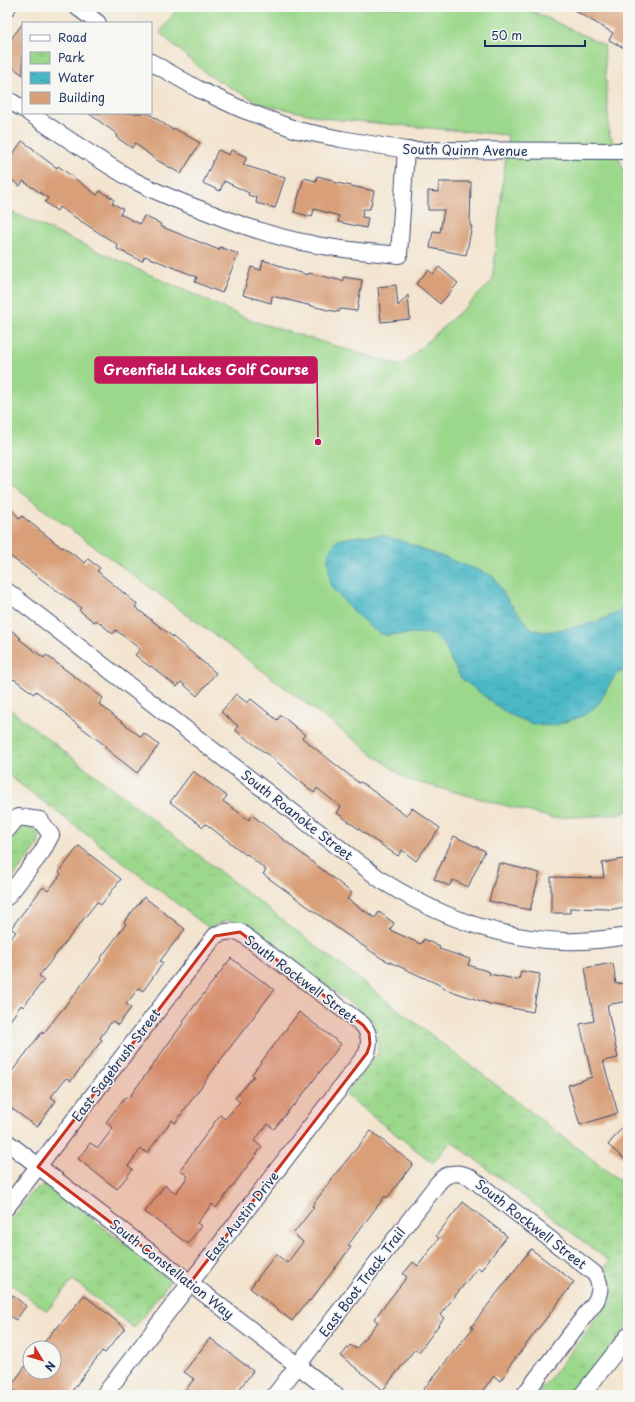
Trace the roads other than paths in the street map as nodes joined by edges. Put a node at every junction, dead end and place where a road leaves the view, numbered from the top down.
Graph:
1 (77, 7) edge
2 (97, 22) edge
3 (152, 63) edge
4 (7, 99) edge
5 (22, 108) edge
6 (31, 114) edge
7 (406, 150) junction
8 (628, 151) edge
9 (7, 591) edge
10 (7, 830) edge
11 (7, 897) edge
12 (230, 931) joint
13 (628, 936) edge
14 (369, 1033) joint
15 (7, 1142) edge
16 (38, 1166) junction
17 (452, 1173) joint
18 (7, 1207) edge
19 (190, 1283) junction
20 (628, 1336) edge
21 (298, 1366) junction
22 (104, 1395) edge
23 (275, 1395) edge
24 (336, 1395) edge
25 (524, 1395) edge
26 (582, 1395) edge

1 - 2 street
3 - 7 street, South Quinn Avenue
4 - 5 street
6 - 7 street
7 - 8 street, South Quinn Avenue
9 - 13 street, South Roanoke Street
10 - 11 street
12 - 14 street, South Rockwell Street
12 - 16 street, East Sagebrush Street
14 - 19 street, East Austin Drive
15 - 16 street, South Constellation Way
16 - 18 street, East Sagebrush Street
16 - 19 street, South Constellation Way
17 - 21 street, East Boot Track Trail
17 - 25 street, South Rockwell Street
19 - 21 street, South Constellation Way
19 - 22 street, East Austin Drive
20 - 26 street
21 - 23 street, East Boot Track Trail
21 - 24 street, South Constellation Way

